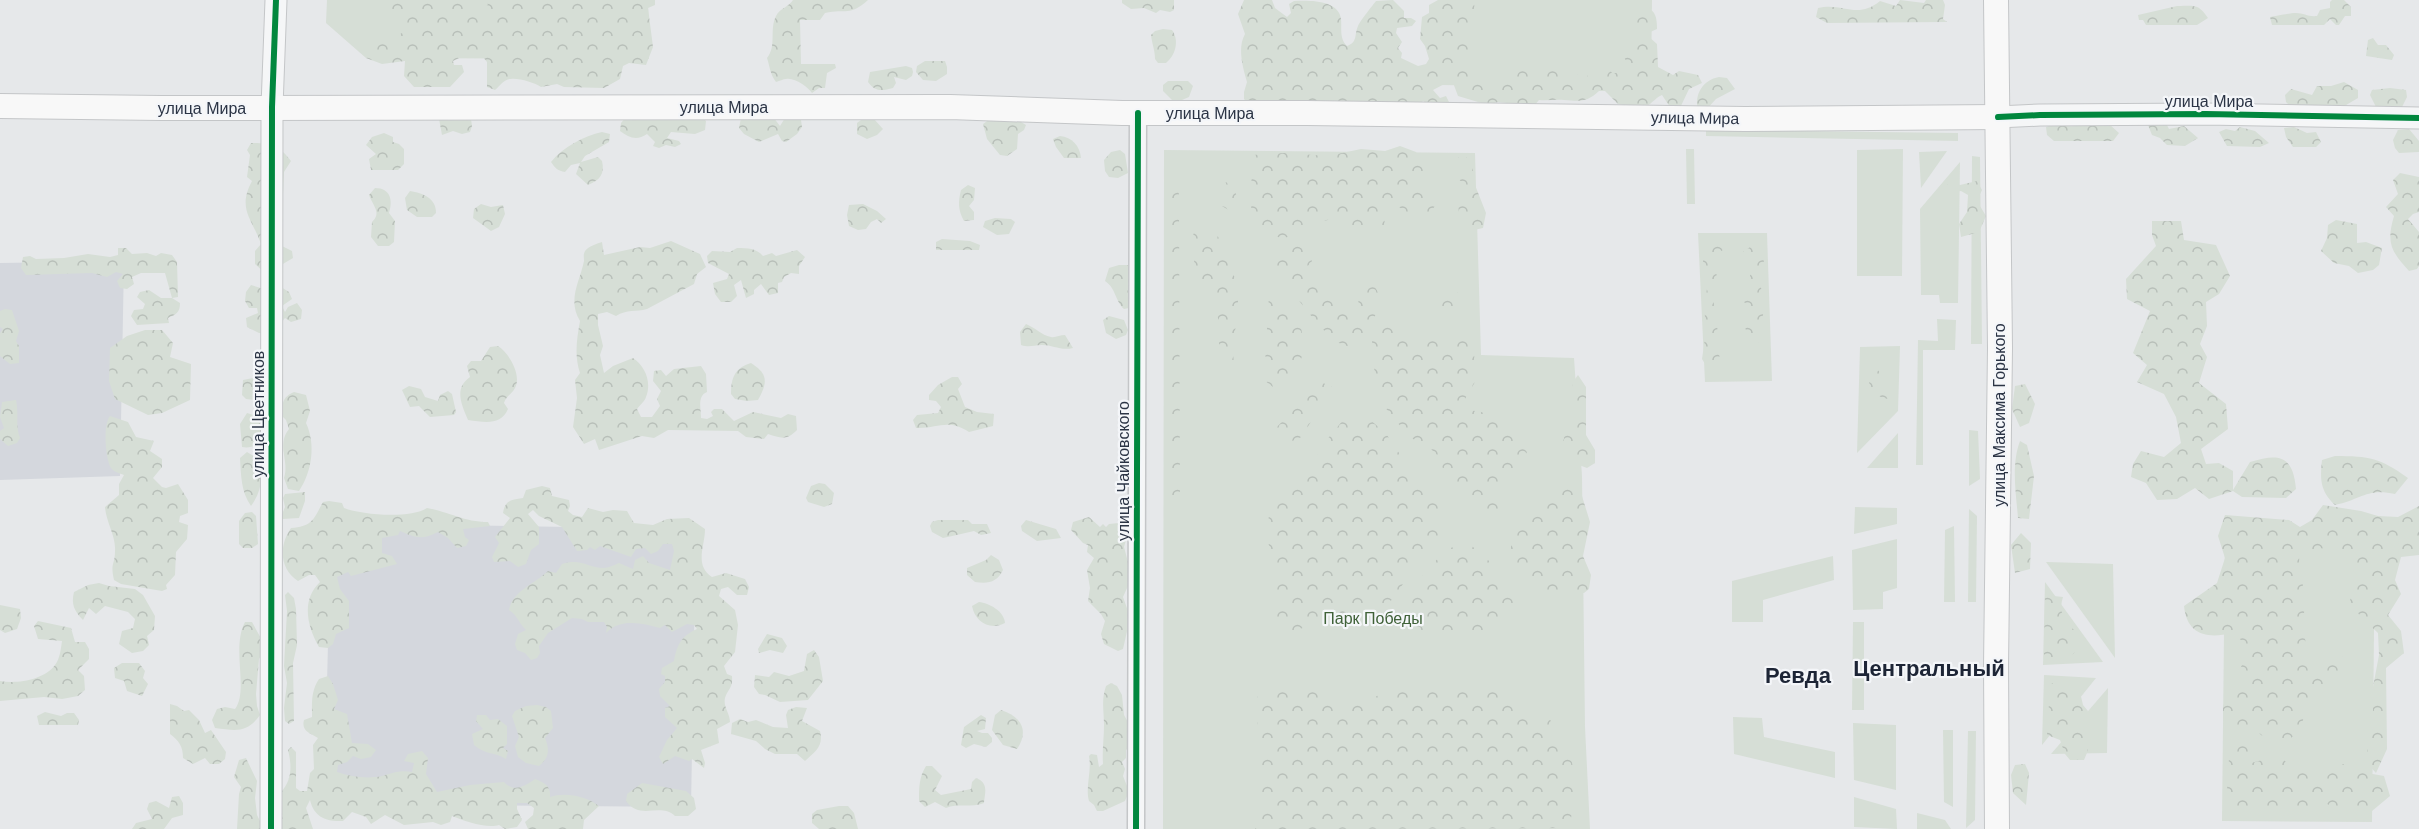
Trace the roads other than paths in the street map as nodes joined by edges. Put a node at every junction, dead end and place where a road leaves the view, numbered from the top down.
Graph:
1 (276, 0) edge
2 (1996, 0) edge
3 (0, 106) edge
4 (272, 108) junction
5 (1138, 113) junction
6 (1998, 117) junction
7 (2419, 118) edge
8 (271, 829) edge
9 (1136, 829) edge
10 (1997, 829) edge

1 - 4 street, улица Цветников
2 - 6 main road, улица Максима Горького
3 - 4 main road, улица Мира
4 - 5 main road, улица Мира
4 - 8 street, улица Цветников
5 - 6 main road, улица Мира
5 - 9 street, улица Чайковского
6 - 7 street, улица Мира
6 - 10 main road, улица Максима Горького

